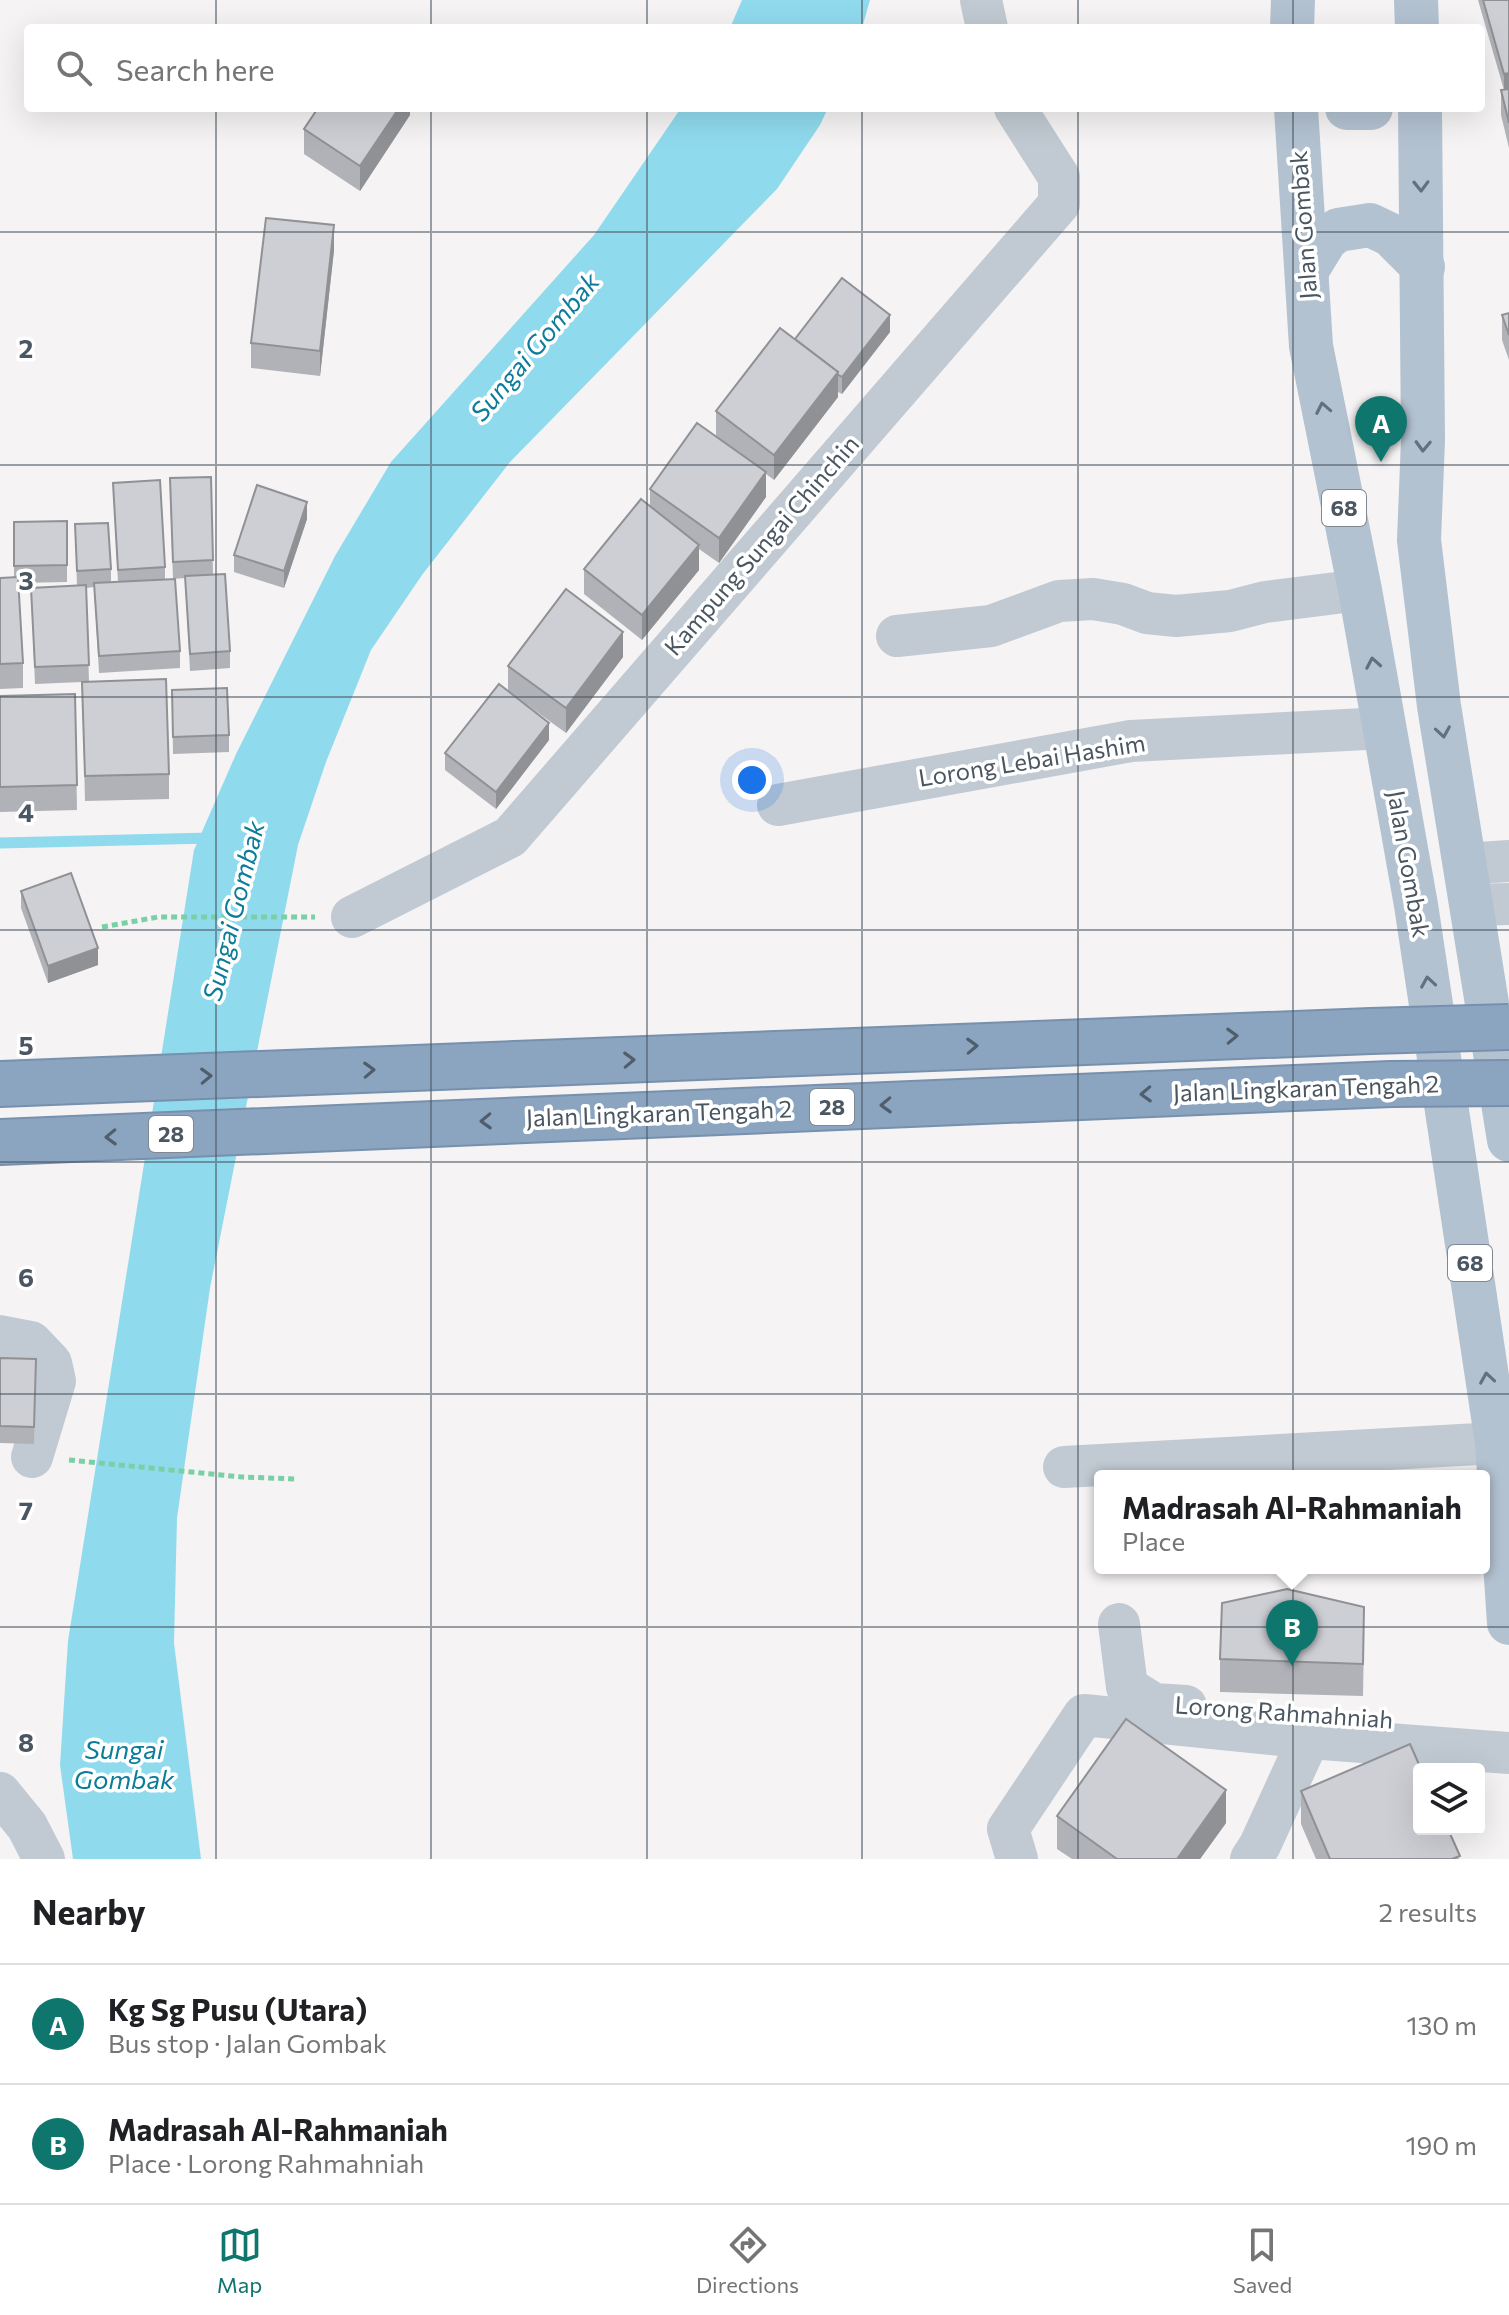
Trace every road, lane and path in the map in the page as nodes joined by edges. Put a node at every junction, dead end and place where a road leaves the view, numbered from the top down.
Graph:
1 (981, 0) edge
2 (1293, 0) edge
3 (1416, 0) edge
4 (986, 24) edge
5 (1292, 24) edge
6 (1417, 24) edge
7 (1018, 112) edge
8 (1296, 112) edge
9 (1420, 112) edge
10 (1423, 267) junction
11 (1307, 270) junction
12 (1360, 590) junction
13 (897, 636) dead end
14 (1385, 728) junction
15 (778, 805) dead end
16 (1509, 861) edge
17 (1482, 891) edge
18 (352, 917) joint
19 (102, 927) dead end
20 (1509, 1027) edge
21 (1509, 1083) edge
22 (0, 1084) edge
23 (1509, 1140) edge
24 (0, 1142) edge
25 (0, 1336) edge
26 (1497, 1443) junction
27 (32, 1457) joint
28 (1064, 1467) dead end
29 (296, 1479) dead end
30 (1509, 1623) edge
31 (1119, 1624) dead end
32 (1509, 1729) edge
33 (1309, 1738) junction
34 (1509, 1753) edge
35 (0, 1793) edge
36 (44, 1859) edge
37 (1017, 1859) edge
38 (1251, 1859) edge

1 - 4 street
2 - 5 main road
3 - 6 main road
7 - 18 street, Kampung Sungai Chinchin
8 - 11 main road, Jalan Gombak / 68
9 -> 10 main road
10 - 11 main road
10 -> 17 main road
12 -> 11 main road, Jalan Gombak / 68
12 - 13 street
14 -> 12 main road, Jalan Gombak / 68
14 - 15 street, Lorong Lebai Hashim
26 -> 14 main road, Jalan Gombak / 68
16 - 17 street
17 - 23 main road
18 - 19 path
22 -> 20 highway, bridge
21 -> 24 highway, Jalan Lingkaran Tengah 2 / 28, bridge
25 - 27 street
26 - 28 street
26 - 30 main road, Jalan Gombak / 68
27 - 29 path
31 - 32 street, Lorong Rahmahniah
33 - 34 street
33 - 37 street
33 - 38 street
35 - 36 street

